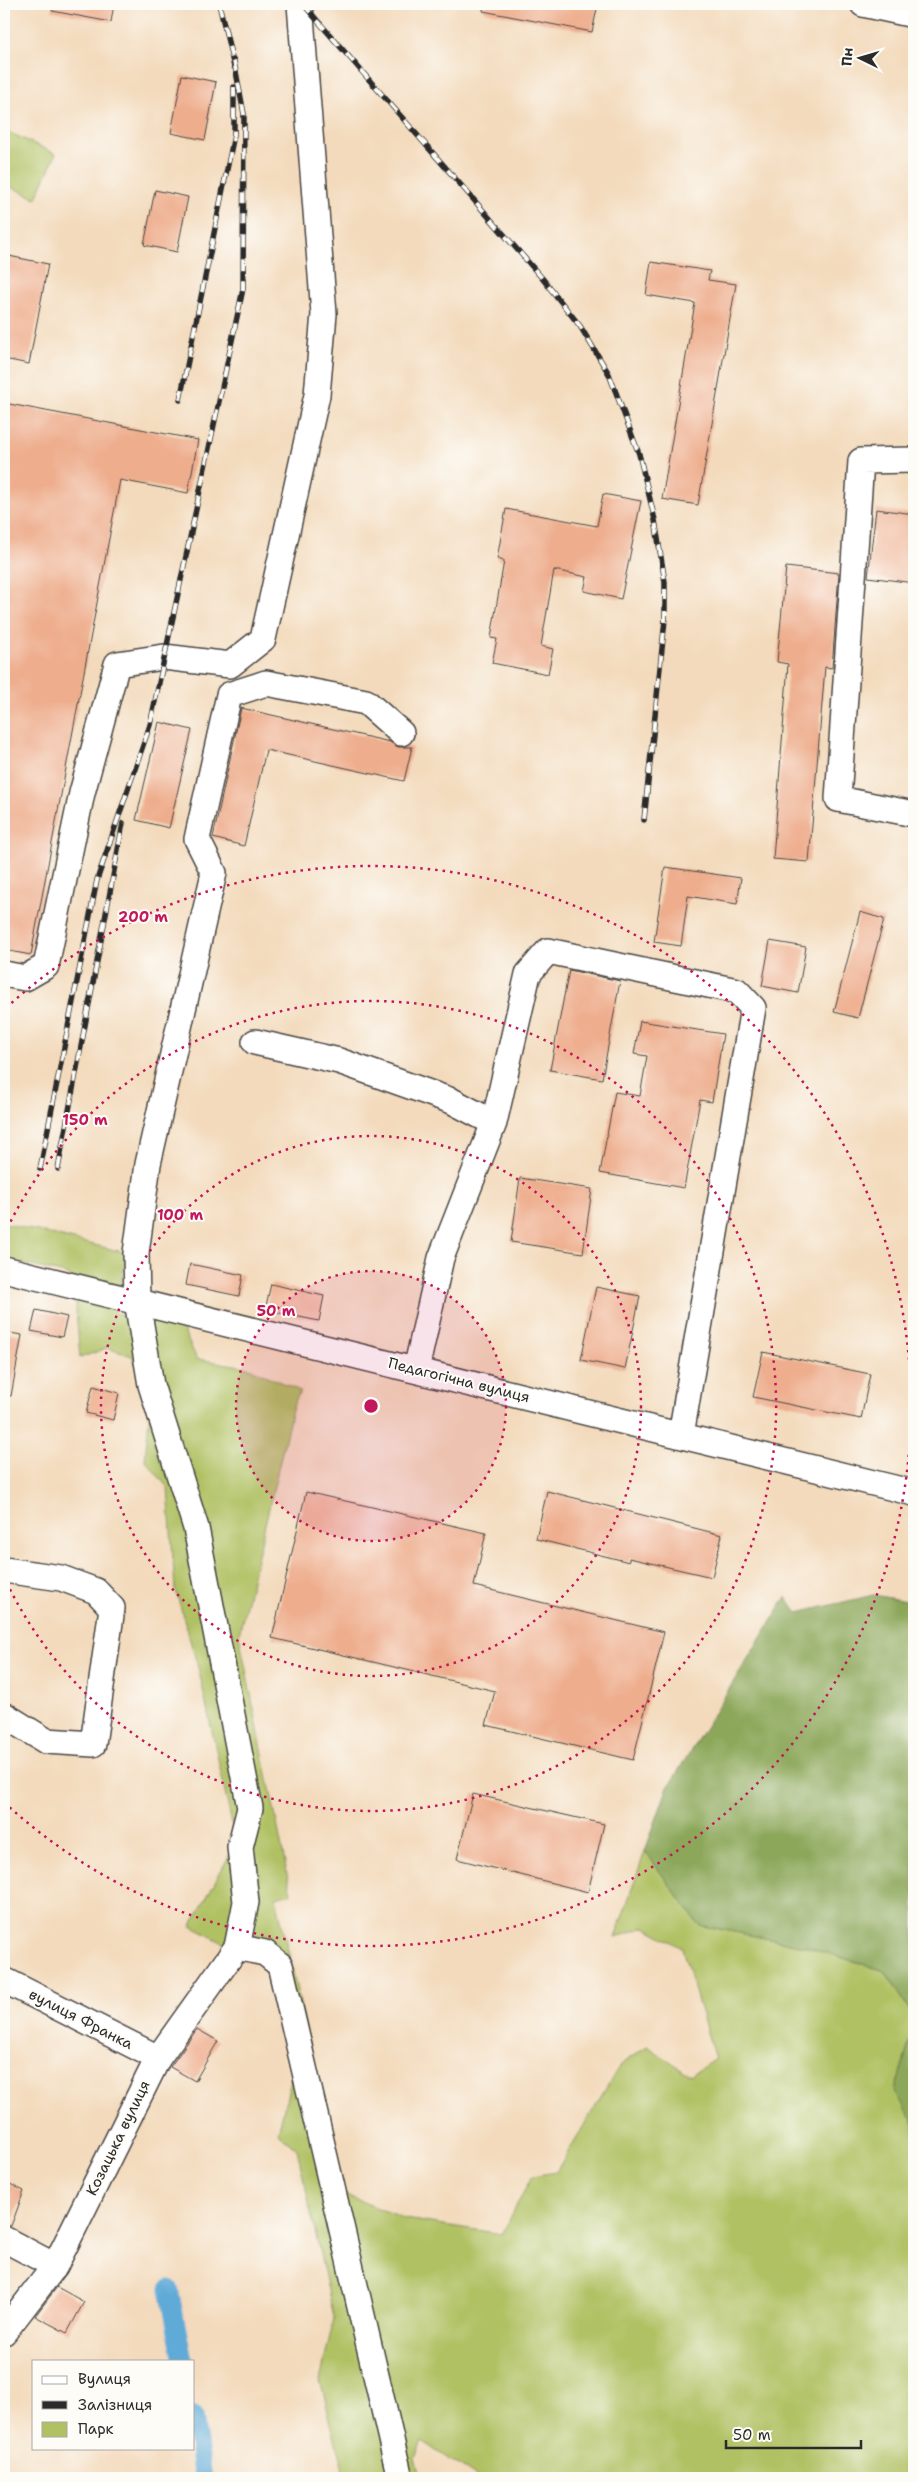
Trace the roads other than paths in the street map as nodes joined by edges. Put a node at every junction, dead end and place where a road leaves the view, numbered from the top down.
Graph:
1 (300, 4) edge
2 (863, 4) edge
3 (914, 15) edge
4 (914, 460) edge
5 (401, 733) dead end
6 (914, 814) edge
7 (4, 974) edge
8 (255, 1042) dead end
9 (494, 1123) junction
10 (4, 1269) edge
11 (137, 1301) junction
12 (416, 1370) junction
13 (682, 1435) junction
14 (914, 1493) edge
15 (4, 1570) edge
16 (4, 1715) edge
17 (237, 1946) junction
18 (4, 1980) edge
19 (158, 2058) junction
20 (4, 2239) edge
21 (55, 2266) junction
22 (4, 2332) edge
23 (400, 2478) edge

1 - 7 street
2 - 3 street
4 - 6 street
5 - 11 street
8 - 9 street
9 - 12 street
9 - 13 street
10 - 11 street, Педагогічна вулиця
11 - 12 street, Педагогічна вулиця
11 - 17 street
12 - 13 street, Педагогічна вулиця
13 - 14 street, Педагогічна вулиця
15 - 16 street
17 - 19 street, Козацька вулиця
17 - 23 street
18 - 19 street, вулиця Франка
19 - 21 street, Козацька вулиця
20 - 21 street
21 - 22 street, Козацька вулиця

